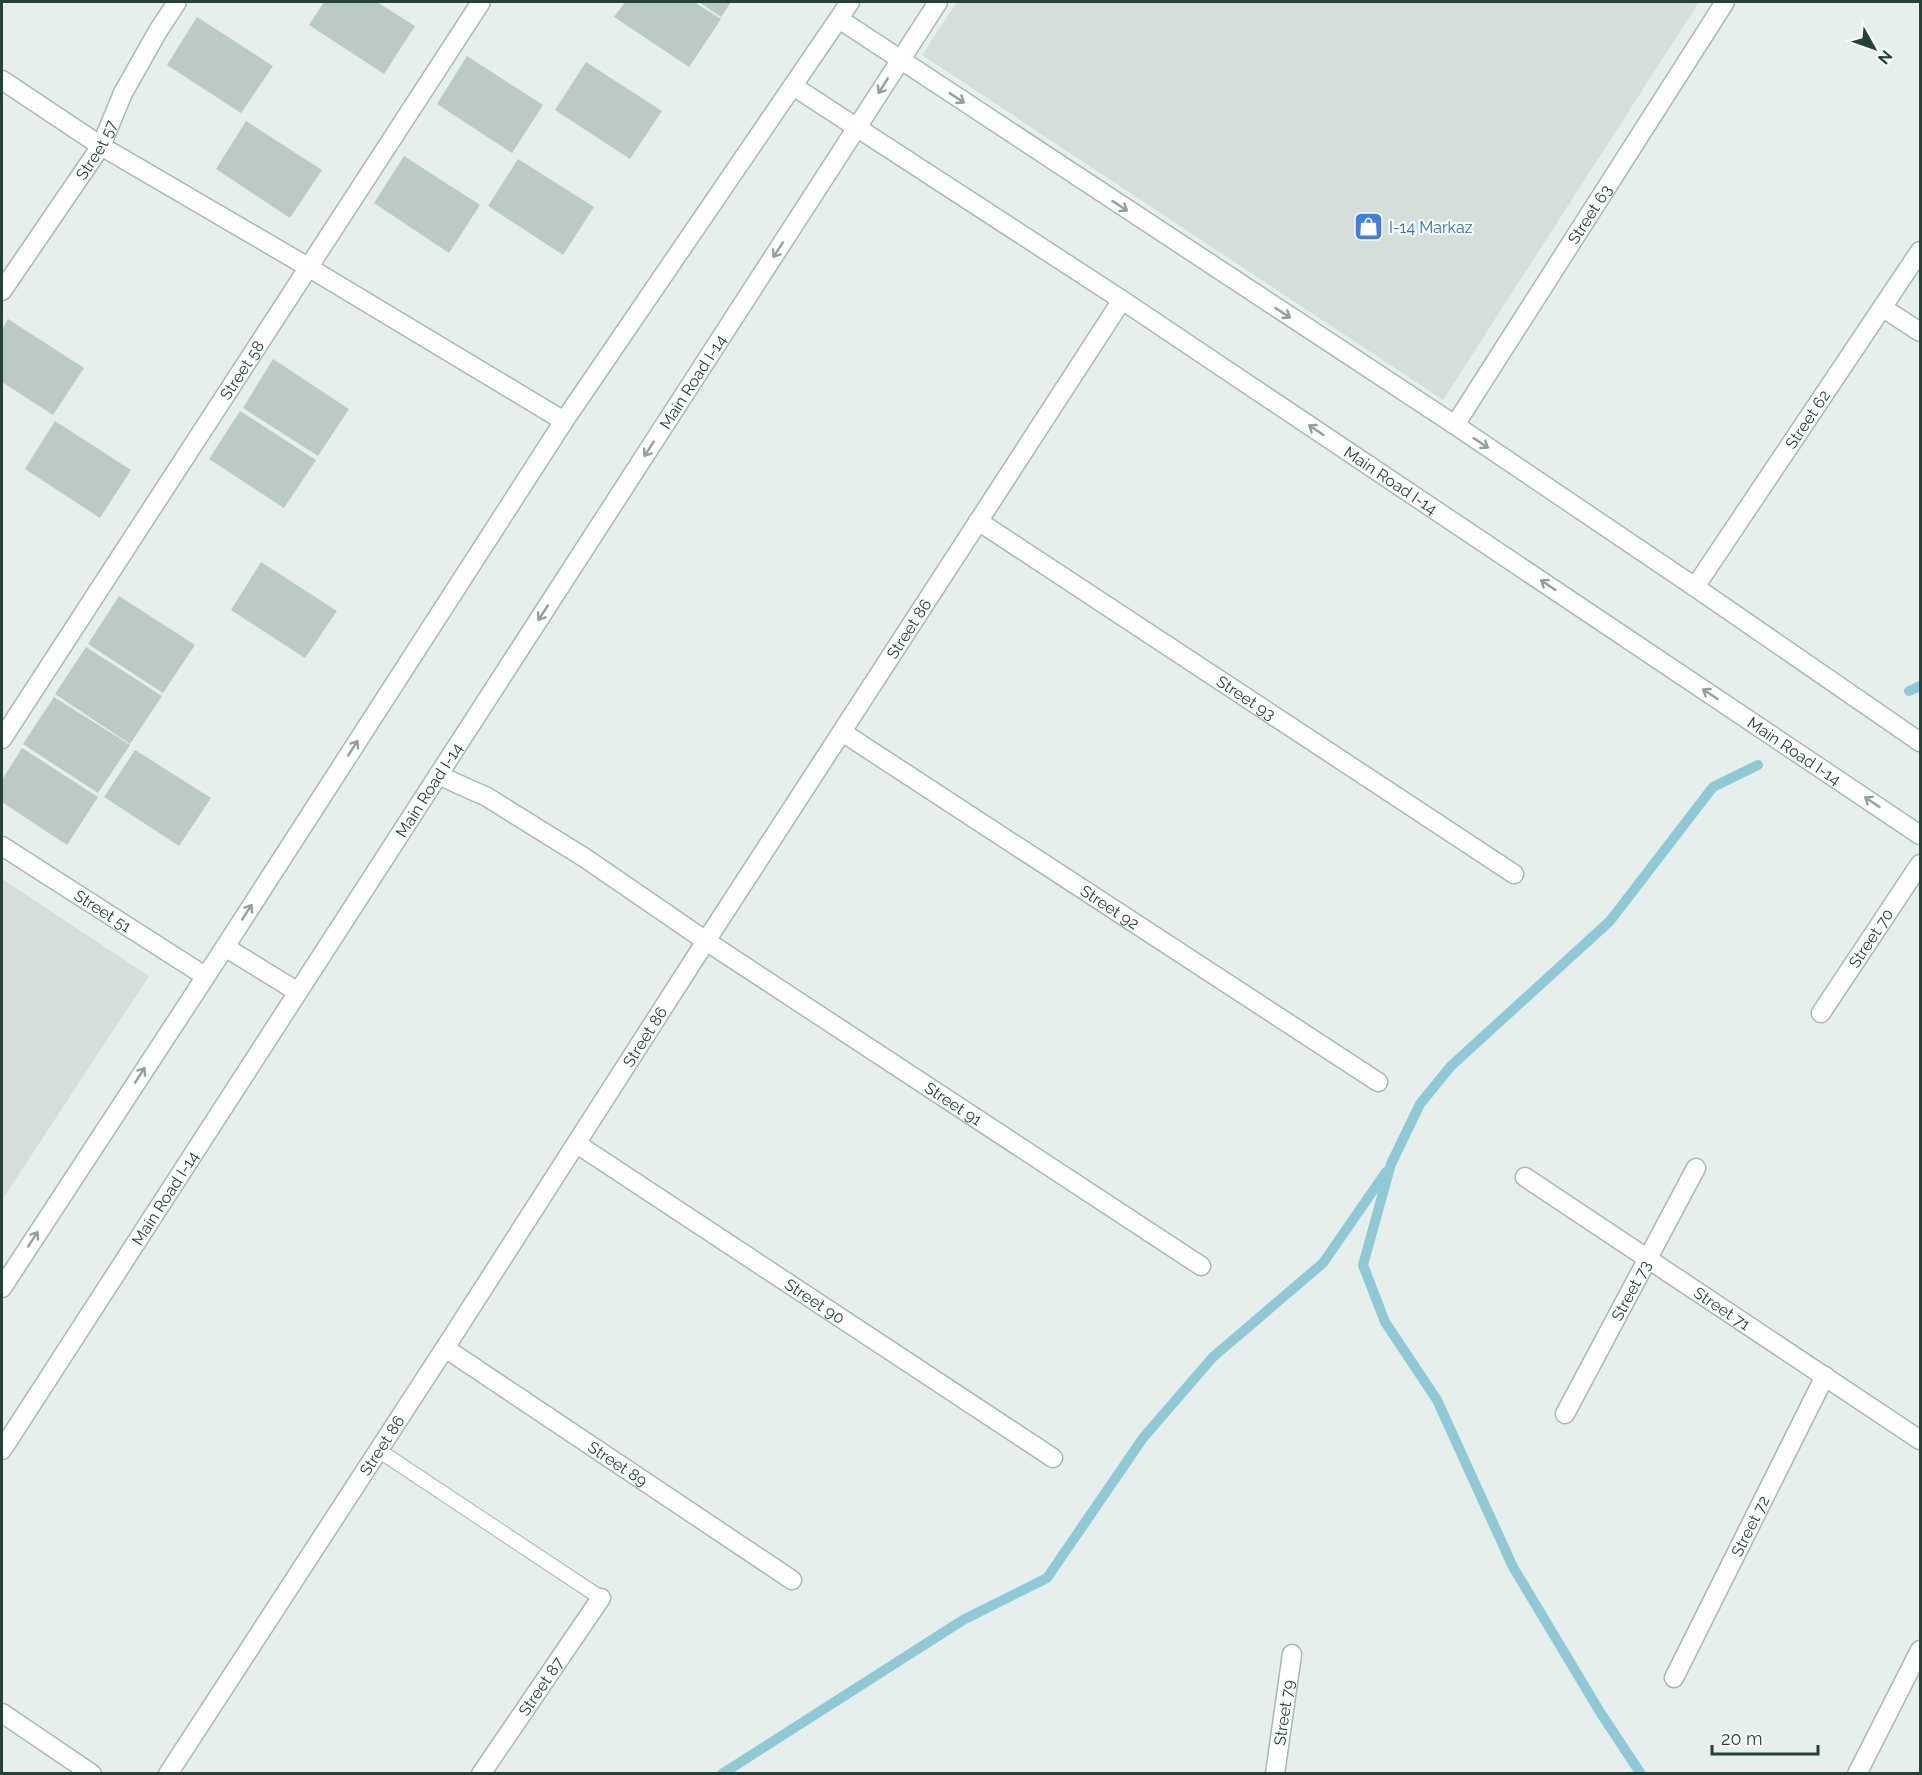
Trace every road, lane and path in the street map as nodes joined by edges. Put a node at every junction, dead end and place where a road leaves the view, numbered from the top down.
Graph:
1 (177, 2) edge
2 (481, 2) edge
3 (850, 2) edge
4 (938, 2) edge
5 (1725, 2) edge
6 (839, 19) junction
7 (899, 60) junction
8 (2, 80) edge
9 (793, 86) junction
10 (856, 128) junction
11 (101, 146) junction
12 (1920, 251) edge
13 (308, 267) junction
14 (2, 291) edge
15 (1122, 300) junction
16 (1883, 308) junction
17 (1920, 332) edge
18 (564, 422) junction
19 (1455, 425) junction
20 (978, 521) junction
21 (1695, 587) junction
22 (842, 732) junction
23 (2, 739) edge
24 (1920, 742) edge
25 (438, 775) junction
26 (1920, 835) edge
27 (2, 846) edge
28 (1920, 864) edge
29 (1514, 874) dead end
30 (705, 941) junction
31 (225, 947) junction
32 (205, 976) junction
33 (298, 992) junction
34 (1821, 1013) dead end
35 (1378, 1082) dead end
36 (577, 1144) junction
37 (1696, 1168) dead end
38 (1525, 1177) dead end
39 (1648, 1259) junction
40 (1201, 1266) dead end
41 (2, 1288) edge
42 (446, 1348) junction
43 (1825, 1376) junction
44 (1565, 1414) dead end
45 (1920, 1440) edge
46 (2, 1450) edge
47 (378, 1450) junction
48 (1053, 1458) dead end
49 (792, 1580) dead end
50 (601, 1598) joint
51 (1920, 1650) edge
52 (1292, 1654) dead end
53 (1674, 1678) dead end
54 (2, 1713) edge
55 (92, 1773) edge
56 (168, 1773) edge
57 (481, 1773) edge
58 (1275, 1773) edge
59 (1857, 1773) edge

1 - 11 street, Street 57
2 - 13 street, Street 58
3 - 6 street
4 - 7 street, Main Road I-14
5 - 19 street, Street 63
6 - 7 street
6 - 9 street
7 -> 10 street, Main Road I-14
7 -> 19 street
8 - 11 street
9 - 10 street, Main Road I-14
9 - 18 street
10 - 15 street, Main Road I-14
10 -> 25 street, Main Road I-14
11 - 13 street
11 - 14 street, Street 57
12 - 16 street, Street 62
13 - 18 street
13 - 23 street, Street 58
15 - 20 street, Street 86
26 -> 15 street, Main Road I-14
16 - 17 street
16 - 21 street, Street 62
31 -> 18 street
19 -> 21 street
20 - 22 street, Street 86
20 - 29 street, Street 93
21 - 24 street
22 - 30 street, Street 86
22 - 35 street, Street 92
25 - 30 street, Street 91
25 - 33 street, Main Road I-14
27 - 32 street, Street 51
28 - 34 street, Street 70
30 - 36 street, Street 86
30 - 40 street, Street 91
31 - 32 street
31 - 33 street
41 -> 32 street
33 - 46 street, Main Road I-14
36 - 42 street, Street 86
36 - 48 street, Street 90
37 - 39 street, Street 73
38 - 39 street, Street 71
39 - 43 street, Street 71
39 - 44 street, Street 73
42 - 47 street, Street 86
42 - 49 street, Street 89
43 - 45 street, Street 71
43 - 53 street, Street 72
47 - 50 lane
47 - 56 street, Street 86
50 - 57 street, Street 87
51 - 59 street
52 - 58 street, Street 79
54 - 55 street

